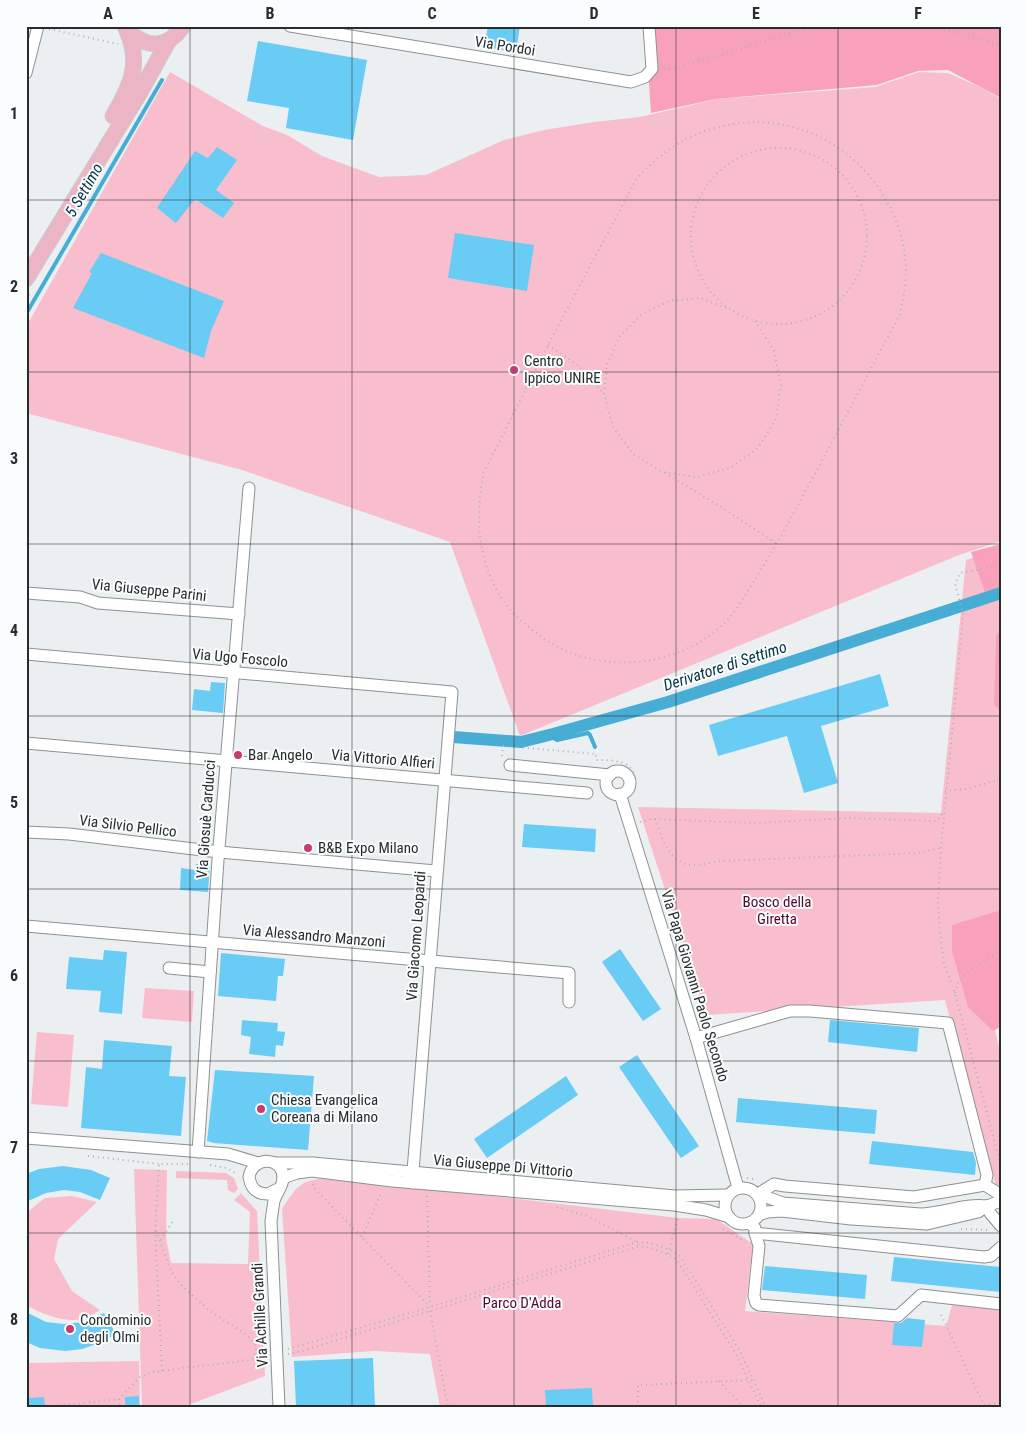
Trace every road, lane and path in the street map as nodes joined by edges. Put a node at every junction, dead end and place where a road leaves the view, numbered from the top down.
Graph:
1 (38, 26) edge
2 (183, 26) edge
3 (290, 26) edge
4 (649, 26) edge
5 (837, 26) edge
6 (910, 26) edge
7 (127, 29) edge
8 (56, 31) dead end
9 (89, 38) dead end
10 (169, 40) junction
11 (1001, 45) edge
12 (652, 69) junction
13 (26, 73) edge
14 (26, 262) edge
15 (26, 279) edge
16 (728, 308) junction
17 (755, 321) junction
18 (548, 345) junction
19 (604, 394) junction
20 (662, 472) junction
21 (250, 488) dead end
22 (777, 544) junction
23 (1001, 563) edge
24 (26, 593) edge
25 (239, 614) junction
26 (26, 654) edge
27 (233, 672) junction
28 (452, 692) joint
29 (26, 743) edge
30 (226, 760) junction
31 (510, 765) dead end
32 (610, 775) junction
33 (1001, 779) edge
34 (444, 780) junction
35 (945, 792) junction
36 (588, 793) dead end
37 (620, 794) junction
38 (944, 810) junction
39 (655, 819) junction
40 (640, 822) dead end
41 (26, 832) edge
42 (941, 848) junction
43 (219, 852) junction
44 (436, 871) junction
45 (26, 926) edge
46 (212, 941) junction
47 (1001, 951) edge
48 (430, 962) junction
49 (169, 968) dead end
50 (210, 972) junction
51 (955, 994) junction
52 (569, 1002) dead end
53 (696, 1038) junction
54 (26, 1138) edge
55 (228, 1154) junction
56 (85, 1155) dead end
57 (196, 1158) junction
58 (258, 1163) junction
59 (275, 1163) junction
60 (159, 1164) junction
61 (209, 1165) dead end
62 (1001, 1166) edge
63 (244, 1177) junction
64 (413, 1178) junction
65 (312, 1179) dead end
66 (392, 1181) junction
67 (281, 1184) junction
68 (427, 1184) junction
69 (985, 1186) junction
70 (733, 1191) junction
71 (257, 1192) junction
72 (758, 1194) junction
73 (554, 1195) junction
74 (1001, 1197) edge
75 (1001, 1201) edge
76 (987, 1206) junction
77 (760, 1215) junction
78 (728, 1217) junction
79 (174, 1219) dead end
80 (271, 1221) junction
81 (1001, 1226) edge
82 (752, 1228) junction
83 (156, 1229) junction
84 (362, 1237) junction
85 (160, 1242) junction
86 (636, 1242) junction
87 (639, 1246) junction
88 (1001, 1247) edge
89 (1001, 1304) edge
90 (430, 1307) junction
91 (430, 1311) junction
92 (941, 1315) dead end
93 (273, 1355) junction
94 (255, 1359) junction
95 (162, 1371) junction
96 (749, 1380) junction
97 (753, 1380) junction
98 (718, 1381) junction
99 (119, 1399) junction
100 (1001, 1404) edge
101 (49, 1406) edge
102 (120, 1407) edge
103 (279, 1407) edge
104 (448, 1407) edge
105 (638, 1407) edge
106 (743, 1407) edge
107 (761, 1407) edge
108 (766, 1407) edge

1 - 13 street
2 - 10 main road
3 - 12 street, Via Pordoi
4 - 12 street
5 - 12 path
6 - 11 path
7 - 10 main road
7 - 14 main road
8 - 9 path
10 - 15 main road
16 - 17 path
16 - 17 path
16 - 19 path
17 - 20 path
18 - 19 path
18 - 22 path
18 - 22 path
19 - 20 path
20 - 22 path
21 - 25 street, Via Giosuè Carducci
23 - 35 path
24 - 25 street, Via Giuseppe Parini
25 - 27 street, Via Giosuè Carducci
26 - 27 street, Via Ugo Foscolo
27 - 28 street, Via Ugo Foscolo
27 - 30 street, Via Giosuè Carducci
28 - 34 street, Via Giacomo Leopardi
29 - 30 street, Via Vittorio Alfieri
30 - 34 street, Via Vittorio Alfieri
30 - 43 street, Via Giosuè Carducci
31 - 32 street
32 - 37 street
32 - 37 street
33 - 35 path
34 - 36 street, Via Vittorio Alfieri
34 - 44 street, Via Giacomo Leopardi
35 - 38 path
37 - 53 street, Via Papa Giovanni Paolo Secondo
38 - 39 path
38 - 42 path
39 - 40 path
39 - 42 path
41 - 43 street, Via Silvio Pellico
42 - 51 path
43 - 44 street, Via Silvio Pellico
43 - 46 street, Via Giosuè Carducci
44 - 48 street, Via Giacomo Leopardi
45 - 46 street, Via Alessandro Manzoni
46 - 48 street, Via Alessandro Manzoni
46 - 50 street, Via Giosuè Carducci
47 - 51 path
48 - 52 street, Via Alessandro Manzoni
48 - 64 street, Via Giacomo Leopardi
49 - 50 street
50 - 57 street, Via Giosuè Carducci
51 - 62 path
53 - 69 street
53 - 70 street, Via Papa Giovanni Paolo Secondo
54 - 57 street
55 - 57 street
55 - 58 street
55 - 63 street
56 - 60 path
57 - 60 path
58 - 59 street
58 - 63 street
59 - 64 street, Via Giuseppe Di Vittorio
59 - 67 street
60 - 83 path
61 - 63 path
63 - 71 street
64 - 66 street, Via Giuseppe Di Vittorio
64 - 68 street, Via Giuseppe Di Vittorio
64 - 70 street, Via Giuseppe Di Vittorio
65 - 84 path
66 - 67 street, Via Giuseppe Di Vittorio
66 - 84 path
67 - 71 street
67 - 80 street, Via Achille Grandi
68 - 73 street, Via Giuseppe Di Vittorio
68 - 90 path
69 - 72 street
69 - 74 street
70 - 72 street
70 - 78 street
71 - 80 street, Via Achille Grandi
72 - 76 street
72 - 77 street
73 - 78 street, Via Giuseppe Di Vittorio
73 - 86 path
75 - 76 street
76 - 77 street
76 - 81 street
77 - 82 street
78 - 82 street
79 - 85 path
80 - 93 street, Via Achille Grandi
82 - 88 street
82 - 89 street
83 - 85 path
83 - 95 path
84 - 90 path
85 - 94 path
86 - 87 path
86 - 90 path
86 - 97 path
87 - 91 path
87 - 96 path
90 - 91 path
90 - 93 path
91 - 93 path
91 - 104 path
92 - 100 path
93 - 94 path
93 - 103 street, Via Achille Grandi
94 - 95 path
95 - 99 path
96 - 97 path
96 - 98 path
96 - 107 path
97 - 108 path
98 - 105 path
98 - 106 path
99 - 101 path
99 - 102 path

